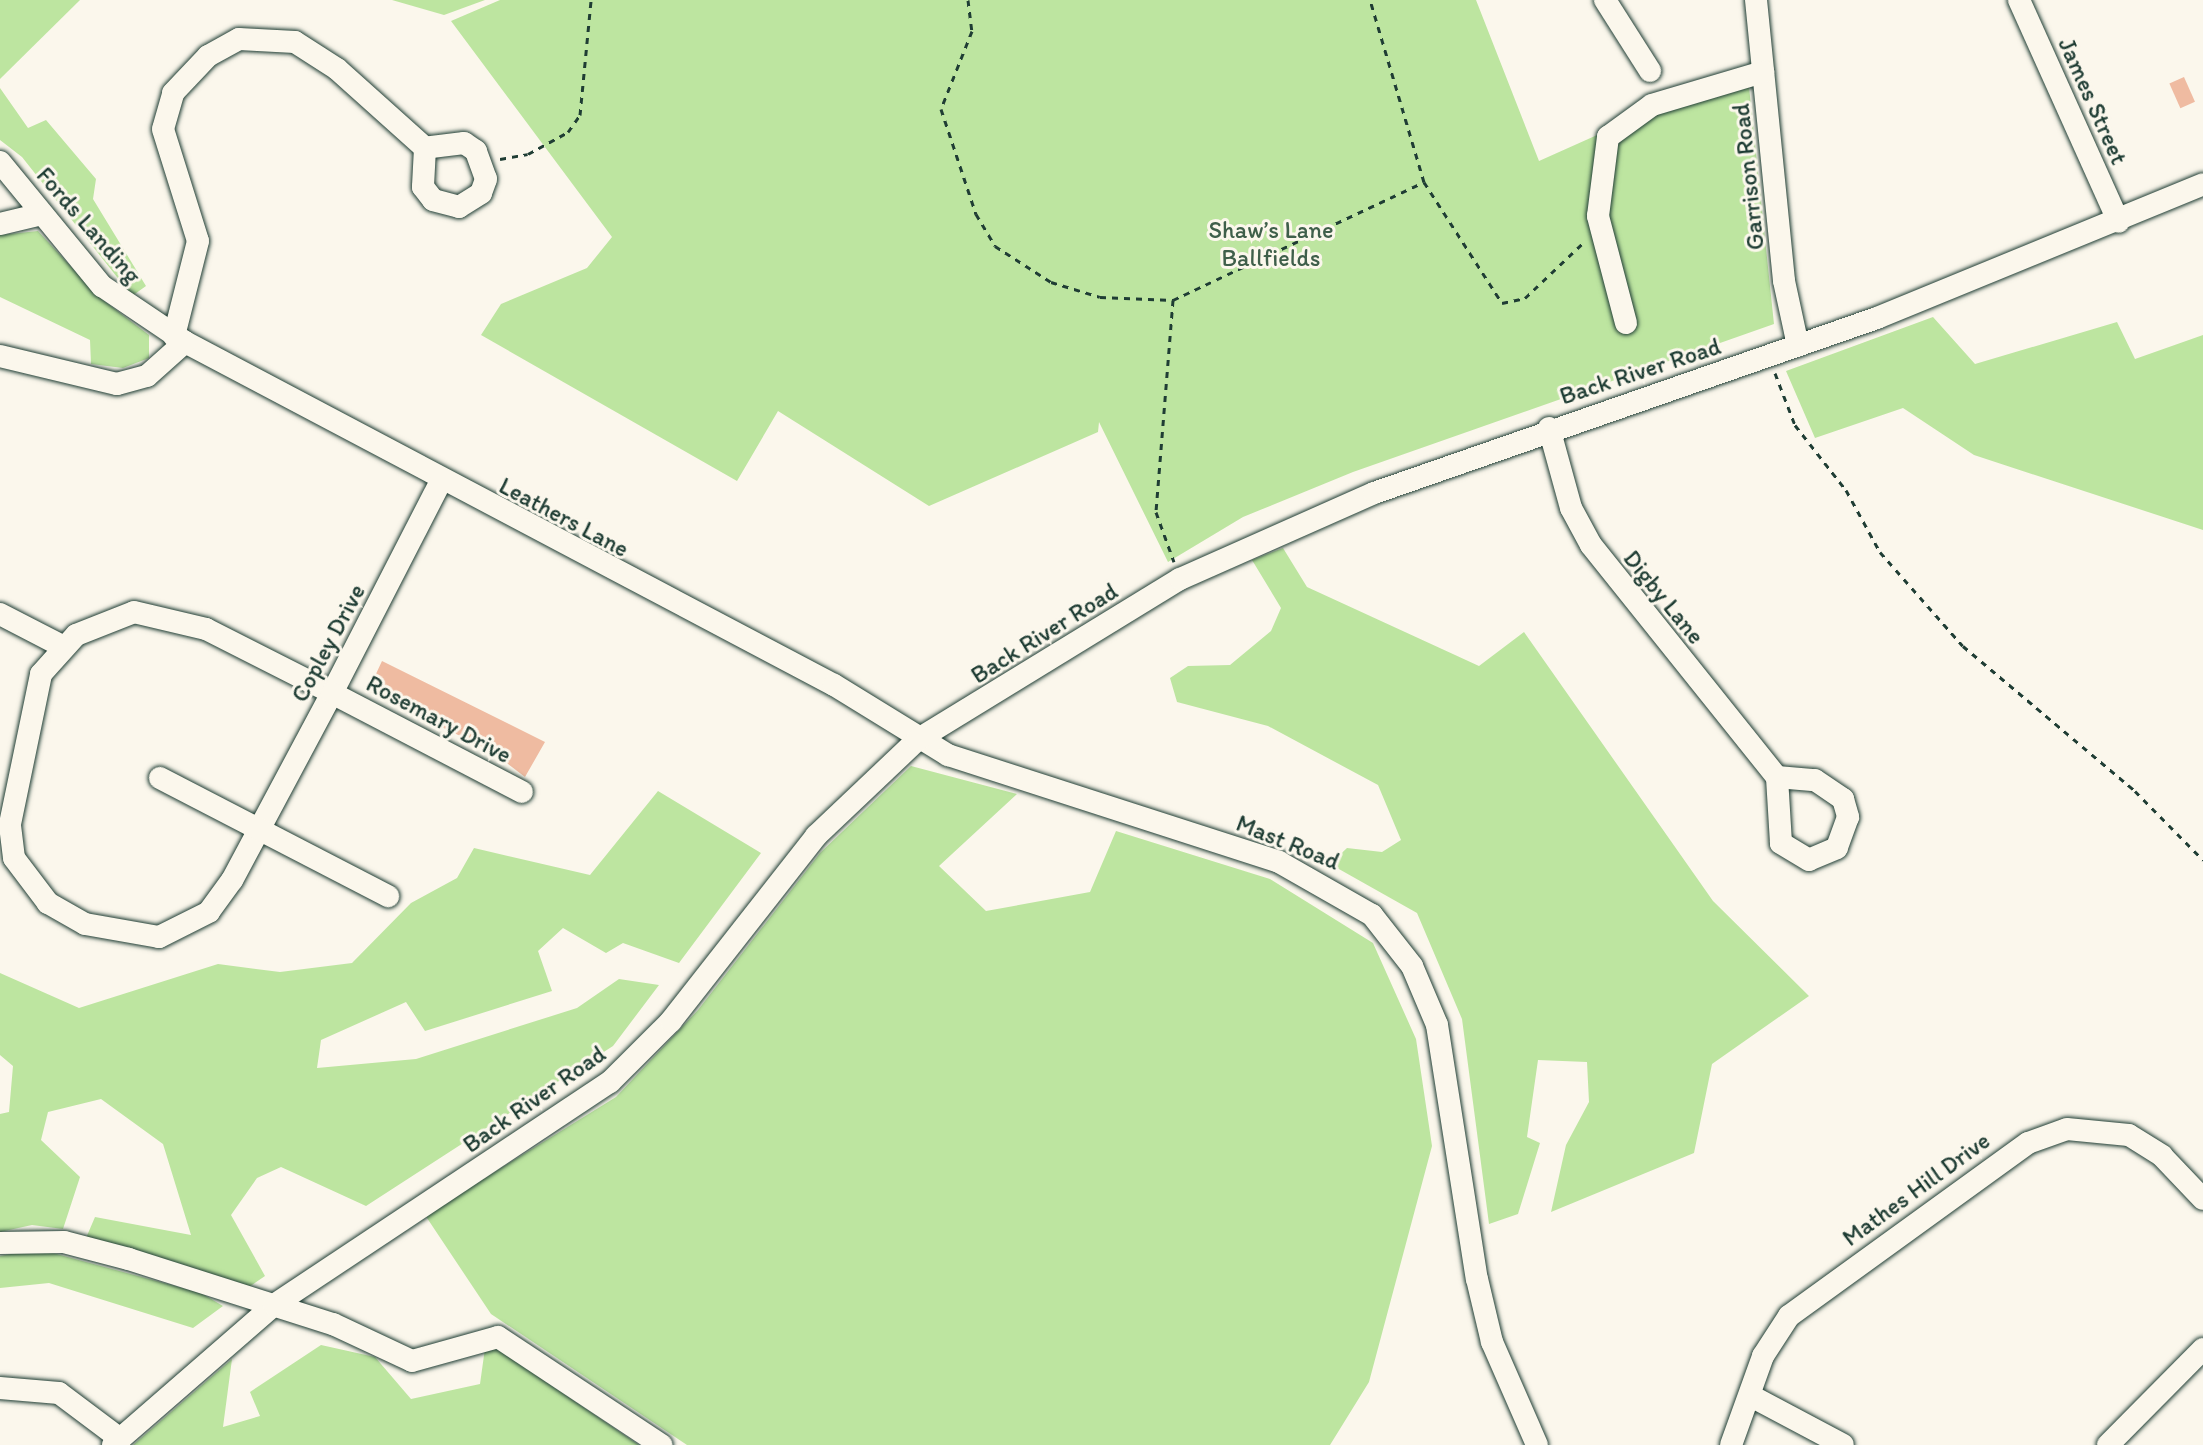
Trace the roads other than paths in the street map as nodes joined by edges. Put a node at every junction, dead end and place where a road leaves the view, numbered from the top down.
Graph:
1 (1605, 0) edge
2 (1756, 0) edge
3 (2019, 0) edge
4 (1650, 71) dead end
5 (1763, 72) junction
6 (425, 148) junction
7 (0, 162) edge
8 (2203, 184) edge
9 (42, 214) junction
10 (2119, 222) junction
11 (0, 224) edge
12 (1626, 323) dead end
13 (180, 339) junction
14 (1798, 346) junction
15 (0, 356) edge
16 (1549, 428) junction
17 (441, 481) junction
18 (0, 614) edge
19 (62, 646) junction
20 (332, 693) junction
21 (917, 740) junction
22 (1777, 777) dead end
23 (160, 778) dead end
24 (522, 792) dead end
25 (259, 828) junction
26 (388, 896) dead end
27 (2203, 1199) edge
28 (0, 1243) edge
29 (274, 1305) junction
30 (2203, 1349) edge
31 (0, 1388) edge
32 (1751, 1396) junction
33 (116, 1442) edge
34 (661, 1445) edge
35 (1537, 1445) edge
36 (1731, 1445) edge
37 (1843, 1445) edge
38 (2108, 1445) edge

1 - 4 street
2 - 5 street, Garrison Road
3 - 10 street, James Street
5 - 12 street
5 - 14 street, Garrison Road
6 - 6 street
6 - 13 street
7 - 9 street, Fords Landing
8 - 10 street, Back River Road
9 - 11 street
9 - 13 street, Fords Landing
10 - 14 street, Back River Road
13 - 15 street
13 - 17 street, Leathers Lane
14 - 16 street, Back River Road
16 - 21 street, Back River Road
16 - 22 street, Digby Lane
17 - 20 street, Copley Drive
17 - 21 street, Leathers Lane
18 - 19 street
19 - 20 street, Rosemary Drive
19 - 25 street, Copley Drive
20 - 24 street, Rosemary Drive
20 - 25 street, Copley Drive
21 - 29 street, Back River Road
21 - 35 street, Mast Road
23 - 25 street
25 - 26 street
27 - 32 street, Mathes Hill Drive
28 - 29 street
29 - 33 street, Back River Road
29 - 34 street
30 - 38 street
31 - 33 street
32 - 36 street, Mathes Hill Drive
32 - 37 street

